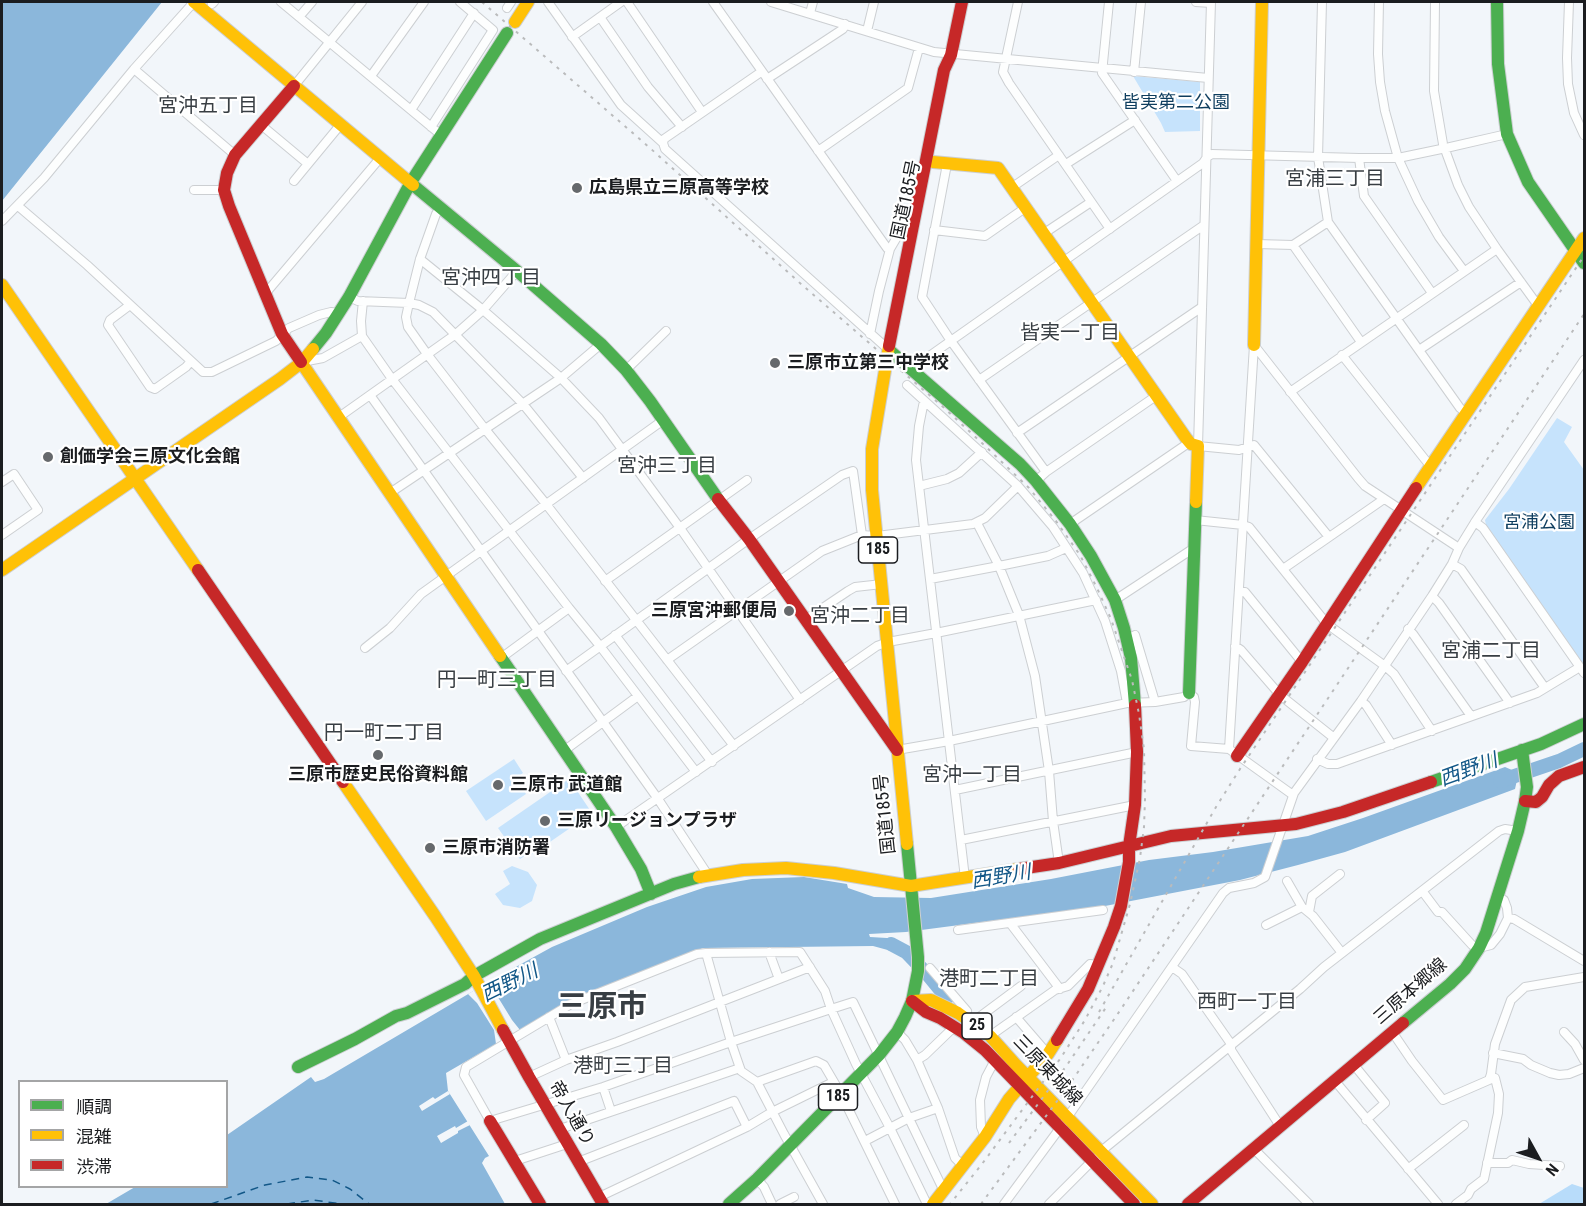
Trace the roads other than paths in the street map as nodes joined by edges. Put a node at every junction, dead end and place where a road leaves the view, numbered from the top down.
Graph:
1 (194, 2) edge
2 (281, 2) edge
3 (312, 2) edge
4 (362, 2) edge
5 (424, 2) edge
6 (460, 2) edge
7 (528, 2) edge
8 (548, 2) edge
9 (621, 2) edge
10 (627, 2) edge
11 (713, 2) edge
12 (771, 2) edge
13 (813, 2) edge
14 (874, 2) edge
15 (962, 2) edge
16 (1018, 2) edge
17 (1109, 2) edge
18 (1141, 2) edge
19 (1196, 2) edge
20 (1211, 2) edge
21 (1262, 2) edge
22 (1322, 2) edge
23 (1379, 2) edge
24 (1435, 2) edge
25 (1497, 2) edge
26 (1569, 2) edge
27 (610, 5) edge
28 (474, 13) junction
29 (810, 13) junction
30 (299, 17) junction
31 (600, 17) junction
32 (515, 22) dead end
33 (845, 24) junction
34 (867, 31) junction
35 (507, 33) dead end
36 (572, 37) junction
37 (329, 42) junction
38 (919, 48) junction
39 (951, 55) junction
40 (1006, 60) junction
41 (1103, 69) junction
42 (137, 72) junction
43 (1134, 72) junction
44 (764, 75) junction
45 (370, 76) junction
46 (1208, 78) junction
47 (294, 86) junction
48 (411, 110) junction
49 (702, 112) junction
50 (1135, 120) junction
51 (260, 124) junction
52 (341, 124) junction
53 (682, 127) junction
54 (436, 131) junction
55 (1507, 134) junction
56 (1584, 135) edge
57 (663, 143) junction
58 (1446, 148) junction
59 (818, 151) junction
60 (235, 155) junction
61 (1059, 155) junction
62 (1259, 155) junction
63 (381, 157) junction
64 (1207, 157) junction
65 (1318, 157) junction
66 (1359, 158) junction
67 (1398, 158) junction
68 (933, 162) junction
69 (308, 164) junction
70 (947, 164) junction
71 (1065, 165) junction
72 (294, 181) dead end
73 (1177, 181) junction
74 (411, 182) junction
75 (1011, 188) junction
76 (194, 190) dead end
77 (224, 190) junction
78 (1091, 202) junction
79 (18, 206) junction
80 (441, 207) junction
81 (1025, 208) junction
82 (2, 221) edge
83 (1328, 222) junction
84 (1204, 225) junction
85 (1110, 229) junction
86 (912, 230) junction
87 (934, 230) junction
88 (1043, 234) junction
89 (1584, 238) edge
90 (1257, 244) junction
91 (1293, 245) junction
92 (890, 249) junction
93 (1497, 249) junction
94 (1576, 251) junction
95 (420, 259) junction
96 (1063, 262) junction
97 (1584, 263) edge
98 (517, 271) junction
99 (1464, 271) junction
100 (1521, 282) junction
101 (2, 285) edge
102 (1432, 293) junction
103 (265, 294) junction
104 (349, 297) junction
105 (363, 301) junction
106 (409, 303) junction
107 (1091, 303) junction
108 (130, 305) junction
109 (1202, 307) junction
110 (1539, 307) junction
111 (483, 310) junction
112 (339, 313) junction
113 (1396, 318) junction
114 (666, 332) dead end
115 (282, 334) junction
116 (456, 334) junction
117 (870, 334) junction
118 (362, 336) junction
119 (951, 340) junction
120 (1360, 342) junction
121 (600, 344) junction
122 (1254, 345) junction
123 (889, 350) junction
124 (1419, 350) junction
125 (428, 354) junction
126 (1342, 355) junction
127 (1129, 357) junction
128 (1584, 360) edge
129 (191, 361) junction
130 (302, 362) junction
131 (910, 369) junction
132 (626, 370) junction
133 (561, 378) junction
134 (392, 379) junction
135 (979, 380) junction
136 (907, 385) dead end
137 (1290, 392) junction
138 (370, 395) junction
139 (1156, 396) junction
140 (924, 401) junction
141 (523, 404) junction
142 (1466, 413) junction
143 (339, 417) junction
144 (662, 421) junction
145 (485, 429) junction
146 (1017, 433) junction
147 (1195, 445) junction
148 (1248, 446) junction
149 (622, 449) junction
150 (982, 452) junction
151 (450, 453) junction
152 (1431, 466) junction
153 (423, 471) junction
154 (583, 477) junction
155 (1041, 477) junction
156 (135, 478) junction
157 (747, 480) dead end
158 (2, 482) edge
159 (919, 486) junction
160 (1018, 486) junction
161 (390, 493) junction
162 (1384, 499) junction
163 (719, 500) junction
164 (546, 504) junction
165 (1402, 510) junction
166 (1196, 520) junction
167 (1476, 522) junction
168 (977, 523) junction
169 (1070, 524) junction
170 (1243, 525) junction
171 (680, 528) junction
172 (510, 530) junction
173 (924, 530) junction
174 (2, 535) edge
175 (862, 535) junction
176 (877, 536) junction
177 (1329, 537) junction
178 (749, 539) junction
179 (1066, 548) junction
180 (1194, 548) junction
181 (1459, 548) junction
182 (480, 551) junction
183 (1452, 564) junction
184 (3, 566) edge
185 (999, 566) junction
186 (707, 569) junction
187 (1283, 569) junction
188 (446, 575) junction
189 (930, 579) junction
190 (605, 581) junction
191 (778, 581) junction
192 (882, 584) junction
193 (1239, 592) junction
194 (1432, 596) junction
195 (1096, 600) junction
196 (1115, 600) junction
197 (569, 608) junction
198 (737, 610) junction
199 (1019, 615) junction
200 (636, 620) junction
201 (805, 620) junction
202 (1327, 624) junction
203 (1408, 629) junction
204 (538, 631) junction
205 (936, 633) junction
206 (615, 635) junction
207 (1127, 639) junction
208 (888, 642) junction
209 (600, 646) junction
210 (1235, 646) junction
211 (365, 648) dead end
212 (501, 658) junction
213 (667, 660) junction
214 (1302, 662) junction
215 (1385, 666) junction
216 (566, 670) junction
217 (1582, 670) edge
218 (841, 671) junction
219 (1545, 688) junction
220 (1189, 693) junction
221 (1280, 695) junction
222 (638, 696) junction
223 (800, 700) junction
224 (1361, 701) junction
225 (1155, 702) junction
226 (1131, 703) junction
227 (1510, 703) junction
228 (1471, 717) junction
229 (1042, 721) junction
230 (602, 722) junction
231 (1584, 724) edge
232 (1432, 731) junction
233 (1334, 738) junction
234 (949, 741) junction
235 (1392, 745) junction
236 (734, 746) junction
237 (565, 750) junction
238 (897, 750) junction
239 (1137, 752) junction
240 (1233, 753) junction
241 (1523, 756) junction
242 (1317, 759) junction
243 (712, 762) junction
244 (1584, 767) edge
245 (1049, 771) junction
246 (696, 772) junction
247 (955, 790) junction
248 (1293, 795) junction
249 (658, 799) junction
250 (1526, 801) junction
251 (1135, 805) junction
252 (1053, 821) junction
253 (1283, 825) junction
254 (616, 828) junction
255 (1518, 831) junction
256 (961, 840) junction
257 (1129, 846) junction
258 (1059, 863) junction
259 (1340, 874) dead end
260 (708, 875) junction
261 (965, 878) junction
262 (1287, 881) dead end
263 (912, 891) junction
264 (1423, 892) junction
265 (651, 894) junction
266 (1498, 897) junction
267 (1103, 910) dead end
268 (1306, 910) junction
269 (1508, 918) junction
270 (1010, 923) junction
271 (1266, 925) dead end
272 (958, 930) dead end
273 (1479, 948) junction
274 (769, 952) junction
275 (706, 953) junction
276 (1342, 953) junction
277 (1584, 961) edge
278 (1099, 965) junction
279 (810, 967) junction
280 (1172, 967) junction
281 (924, 969) junction
282 (1584, 977) edge
283 (779, 979) junction
284 (477, 982) junction
285 (1021, 986) dead end
286 (1060, 989) junction
287 (912, 1001) junction
288 (720, 1002) junction
289 (831, 1009) junction
290 (962, 1016) junction
291 (549, 1017) junction
292 (1016, 1017) junction
293 (973, 1024) junction
294 (954, 1027) junction
295 (897, 1032) junction
296 (1564, 1032) dead end
297 (1391, 1034) junction
298 (990, 1036) junction
299 (508, 1039) junction
300 (731, 1042) junction
301 (1231, 1044) junction
302 (1493, 1053) junction
303 (1048, 1054) junction
304 (879, 1055) junction
305 (566, 1060) junction
306 (917, 1060) junction
307 (995, 1060) junction
308 (1584, 1060) edge
309 (1354, 1065) junction
310 (298, 1067) dead end
311 (740, 1068) junction
312 (1584, 1068) edge
313 (862, 1073) junction
314 (529, 1077) junction
315 (1490, 1080) junction
316 (1335, 1081) junction
317 (757, 1082) junction
318 (833, 1082) junction
319 (1024, 1082) junction
320 (603, 1087) junction
321 (841, 1094) junction
322 (546, 1104) junction
323 (938, 1108) junction
324 (611, 1111) junction
325 (772, 1112) junction
326 (1067, 1117) junction
327 (909, 1118) junction
328 (1366, 1120) junction
329 (489, 1121) junction
330 (1464, 1125) dead end
331 (1280, 1126) junction
332 (747, 1127) junction
333 (890, 1128) junction
334 (1060, 1128) junction
335 (560, 1129) junction
336 (985, 1137) junction
337 (865, 1141) junction
338 (567, 1144) junction
339 (790, 1146) junction
340 (1254, 1149) junction
341 (1098, 1156) junction
342 (515, 1161) junction
343 (579, 1162) junction
344 (1487, 1163) junction
345 (963, 1166) junction
346 (1560, 1166) dead end
347 (1408, 1169) junction
348 (758, 1179) junction
349 (946, 1189) junction
350 (794, 1197) dead end
351 (601, 1201) edge
352 (540, 1204) edge
353 (729, 1204) edge
354 (772, 1204) edge
355 (780, 1204) edge
356 (823, 1204) edge
357 (895, 1204) edge
358 (928, 1204) edge
359 (933, 1204) edge
360 (1004, 1204) edge
361 (1049, 1204) edge
362 (1134, 1204) edge
363 (1152, 1204) edge
364 (1188, 1204) edge
365 (1309, 1204) edge
366 (1438, 1204) edge
367 (1456, 1204) edge

1 - 42 street
1 - 47 main road
2 - 30 street
3 - 30 street
4 - 37 street
5 - 45 street
6 - 28 street
7 - 32 main road
8 - 36 street
9 - 27 street
10 - 49 street
11 - 44 street
12 - 29 street
13 - 29 street
14 - 34 street
15 - 39 main road, 国道185号 / 185
16 - 40 street
17 - 41 street
18 - 43 street
19 - 20 street
20 - 46 street
21 - 62 main road
22 - 65 street
23 - 67 street
24 - 58 street
25 - 55 main road
26 - 56 street
27 - 31 street
28 - 48 street
28 - 54 street
29 - 33 street
30 - 37 street
31 - 36 street
31 - 53 street
33 - 34 street
33 - 44 street
34 - 38 street
35 - 54 main road
36 - 57 street
37 - 45 street
37 - 47 street
38 - 39 street
38 - 59 street
39 - 40 street
39 - 68 main road, 国道185号 / 185
39 - 86 main road, 国道185号 / 185
40 - 41 street
40 - 61 street
41 - 43 street
41 - 50 street
42 - 60 street
42 - 79 street
43 - 46 street
44 - 49 street
44 - 59 street
45 - 48 street
46 - 64 street
47 - 51 main road
47 - 52 main road
48 - 54 street
49 - 53 street
50 - 71 street
50 - 73 street
51 - 60 main road
51 - 69 street
52 - 63 main road
52 - 69 street
53 - 57 street
54 - 74 main road
55 - 58 street
55 - 94 main road
57 - 117 street
58 - 67 street
58 - 93 street
59 - 92 street
60 - 77 main road
61 - 71 street
61 - 75 street
62 - 64 street
62 - 65 street
62 - 90 main road
63 - 74 main road
63 - 103 street
64 - 73 street
64 - 84 street
65 - 66 street
65 - 83 street
66 - 67 street
66 - 102 street
67 - 99 street
68 - 70 main road
68 - 123 main road, 国道185号 / 185
69 - 72 street
70 - 75 main road
70 - 87 street
71 - 78 street
73 - 85 street
74 - 80 main road
74 - 104 main road
75 - 81 main road
76 - 77 street
77 - 103 main road
78 - 85 street
78 - 88 street
79 - 82 street
79 - 108 street
80 - 95 street
80 - 98 main road
81 - 87 street
81 - 88 main road
83 - 91 street
83 - 113 street
84 - 107 street
84 - 109 street
85 - 96 street
86 - 92 street
86 - 123 main road, 国道185号 / 185
87 - 119 street
88 - 96 main road
89 - 94 main road
90 - 91 street
90 - 122 main road
91 - 120 street
92 - 117 street
93 - 99 street
93 - 100 street
94 - 97 main road
94 - 110 main road
95 - 106 street
95 - 111 street
96 - 107 main road
96 - 119 street
98 - 111 street
98 - 121 main road
99 - 102 street
100 - 110 street
100 - 124 street
101 - 156 main road, 帝人通り
102 - 113 street
103 - 115 main road
104 - 105 street
104 - 112 main road
105 - 106 street
105 - 118 street
106 - 116 street
106 - 125 street
107 - 127 main road
107 - 135 street
108 - 129 street
108 - 129 street
109 - 127 street
109 - 147 street
110 - 142 main road
111 - 116 street
111 - 133 street
112 - 115 street
112 - 130 main road
113 - 120 street
113 - 124 street
114 - 132 street
115 - 129 street
115 - 130 main road
116 - 125 street
116 - 141 street
117 - 123 street
118 - 130 street
118 - 134 street
119 - 131 street
119 - 135 street
120 - 126 street
121 - 132 main road
121 - 133 street
122 - 137 street
122 - 148 street
123 - 131 main road
123 - 176 main road, 国道185号 / 185
124 - 142 street
125 - 134 street
125 - 145 street
126 - 137 street
126 - 152 street
127 - 139 main road
127 - 146 street
128 - 167 street
130 - 143 main road
130 - 156 main road
131 - 155 main road
132 - 144 main road
133 - 141 street
133 - 149 street
134 - 138 street
134 - 151 street
135 - 146 street
136 - 140 street
137 - 162 street
138 - 143 street
138 - 153 street
139 - 147 main road
139 - 155 street
140 - 150 street
140 - 159 street
141 - 145 street
141 - 154 street
142 - 152 main road
143 - 161 main road
144 - 149 street
144 - 163 main road
145 - 151 street
145 - 164 street
146 - 155 street
147 - 148 street
147 - 166 main road
147 - 169 street
148 - 170 street
148 - 177 street
149 - 154 street
149 - 171 street
150 - 159 street
150 - 160 street
151 - 153 street
151 - 172 street
152 - 165 main road
153 - 161 street
153 - 182 street
154 - 164 street
155 - 169 main road
156 - 184 main road
156 - 284 main road, 帝人通り
157 - 163 street
158 - 174 street
159 - 173 street
160 - 168 street
160 - 179 street
161 - 188 main road
162 - 165 street
162 - 177 street
163 - 171 street
163 - 178 main road
164 - 172 street
164 - 190 street
165 - 181 street
165 - 202 main road
166 - 170 street
166 - 180 main road
167 - 181 street
167 - 217 street
168 - 173 street
168 - 185 street
169 - 196 main road
170 - 187 street
170 - 193 street
171 - 186 street
171 - 190 street
172 - 182 street
172 - 197 street
173 - 176 street
173 - 189 street
175 - 176 street
175 - 178 street
175 - 191 street
176 - 192 main road, 国道185号 / 185
177 - 187 street
178 - 186 street
178 - 191 main road
179 - 185 street
179 - 195 street
180 - 196 street
180 - 220 main road
181 - 183 street
182 - 188 street
182 - 204 street
183 - 194 street
183 - 219 street
185 - 189 street
185 - 199 street
186 - 198 street
186 - 200 street
187 - 202 street
188 - 211 street
188 - 212 main road
189 - 205 street
190 - 200 street
191 - 198 street
191 - 201 main road
192 - 201 street
192 - 208 main road, 国道185号 / 185
193 - 210 street
193 - 214 street
194 - 203 street
194 - 227 street
195 - 199 street
195 - 226 street
196 - 207 main road
197 - 204 street
197 - 209 street
198 - 213 street
198 - 223 street
199 - 205 street
199 - 229 street
200 - 206 street
200 - 213 street
201 - 218 main road
202 - 214 main road
202 - 215 street
203 - 215 street
203 - 228 street
204 - 212 street
204 - 216 street
205 - 208 street
205 - 234 street
206 - 209 street
206 - 243 street
207 - 225 street
207 - 226 main road
208 - 218 street
208 - 238 main road, 国道185号 / 185
209 - 216 street
209 - 222 street
210 - 221 street
210 - 240 street
212 - 237 main road
213 - 236 street
214 - 221 main road
215 - 224 street
215 - 232 street
216 - 230 street
217 - 219 street
218 - 223 street
218 - 238 main road
219 - 227 street
220 - 225 street
220 - 240 street
221 - 233 street
221 - 240 main road
222 - 230 street
222 - 246 street
223 - 236 street
224 - 233 street
224 - 235 street
225 - 226 street
226 - 229 street
226 - 239 main road
227 - 228 street
228 - 232 street
229 - 234 street
229 - 245 street
230 - 237 street
230 - 249 street
231 - 241 main road
232 - 235 street
233 - 242 street
234 - 238 street
234 - 247 street
235 - 242 street
236 - 243 street
237 - 254 main road
238 - 263 main road, 国道185号 / 185
239 - 245 street
239 - 251 main road
240 - 248 street
241 - 250 main road, 三原本郷線
241 - 253 main road
242 - 248 street
243 - 246 street
244 - 250 main road
245 - 247 street
245 - 252 street
246 - 249 street
247 - 256 street
248 - 253 street
249 - 254 street
249 - 260 street
250 - 255 main road, 三原本郷線
251 - 252 street
251 - 257 main road
252 - 256 street
252 - 258 street
253 - 257 main road
253 - 280 street
254 - 265 main road
255 - 264 street
255 - 266 main road, 三原本郷線
256 - 261 street
257 - 258 main road
257 - 278 main road
258 - 261 main road
259 - 268 street
260 - 263 main road
260 - 265 main road
261 - 263 main road
262 - 268 street
263 - 281 main road, 国道185号 / 185
264 - 273 street
264 - 276 street
265 - 284 main road
266 - 269 street
266 - 273 main road, 三原本郷線
267 - 270 street
268 - 271 street
268 - 276 street
269 - 273 street
269 - 277 street
270 - 272 street
270 - 286 street
273 - 297 main road, 三原本郷線
274 - 275 street
274 - 279 street
274 - 283 street
275 - 288 street
275 - 291 street
276 - 301 street
278 - 286 street
278 - 303 main road
279 - 283 street
279 - 289 street
280 - 301 street
280 - 326 street
281 - 287 main road, 国道185号 / 185
281 - 290 street
282 - 302 street
283 - 288 street
284 - 299 main road, 帝人通り
284 - 310 main road
285 - 293 street
286 - 292 street
287 - 290 main road, 三原東城線 / 25
287 - 294 main road, 三原東城線 / 25
287 - 295 main road, 国道185号 / 185
288 - 300 street
288 - 305 street
289 - 300 street
289 - 304 street
289 - 313 street
290 - 293 main road, 三原東城線 / 25
291 - 299 street
291 - 305 street
292 - 298 street
292 - 303 street
293 - 298 main road, 三原東城線 / 25
294 - 306 street
294 - 307 main road, 三原東城線 / 25
295 - 304 main road, 国道185号 / 185
295 - 306 street
296 - 308 street
297 - 309 main road, 三原本郷線
297 - 315 street
298 - 319 main road, 三原東城線 / 25
299 - 314 main road, 帝人通り
299 - 329 street
300 - 311 street
300 - 320 street
301 - 331 street
301 - 341 street
302 - 312 street
302 - 315 street
303 - 319 main road
304 - 313 main road, 国道185号 / 185
304 - 327 street
305 - 314 street
306 - 323 street
307 - 319 main road, 三原東城線 / 25
307 - 336 street
309 - 316 main road, 三原本郷線
309 - 328 street
311 - 317 street
311 - 324 street
313 - 321 main road, 国道185号 / 185
313 - 333 street
314 - 322 main road, 帝人通り
315 - 344 street
316 - 328 street
316 - 331 main road, 三原本郷線
317 - 318 street
317 - 325 street
318 - 321 street
318 - 325 street
319 - 326 main road, 三原東城線 / 25
319 - 334 main road, 三原東城線 / 25
319 - 336 main road
320 - 322 street
320 - 324 street
321 - 337 street
321 - 339 main road, 国道185号 / 185
322 - 329 street
322 - 335 main road, 帝人通り
323 - 327 street
323 - 345 street
324 - 335 street
325 - 332 street
325 - 339 street
326 - 334 street
326 - 341 main road, 三原東城線 / 25
327 - 333 street
327 - 349 street
328 - 347 street
329 - 342 main road
330 - 347 street
331 - 340 main road, 三原本郷線
332 - 343 street
332 - 351 street
333 - 337 street
333 - 358 street
334 - 341 main road, 三原東城線 / 25
334 - 360 street
335 - 338 main road, 帝人通り
336 - 345 main road
337 - 357 street
338 - 342 street
338 - 343 main road, 帝人通り
339 - 348 main road, 国道185号 / 185
339 - 356 street
340 - 364 main road, 三原本郷線
340 - 365 street
341 - 361 street
341 - 362 main road, 三原東城線 / 25
341 - 363 main road, 三原東城線 / 25
342 - 352 main road
343 - 351 main road, 帝人通り
344 - 346 street
344 - 367 street
345 - 349 main road
347 - 366 street
348 - 353 main road, 国道185号 / 185
348 - 354 street
349 - 359 main road
350 - 355 street

